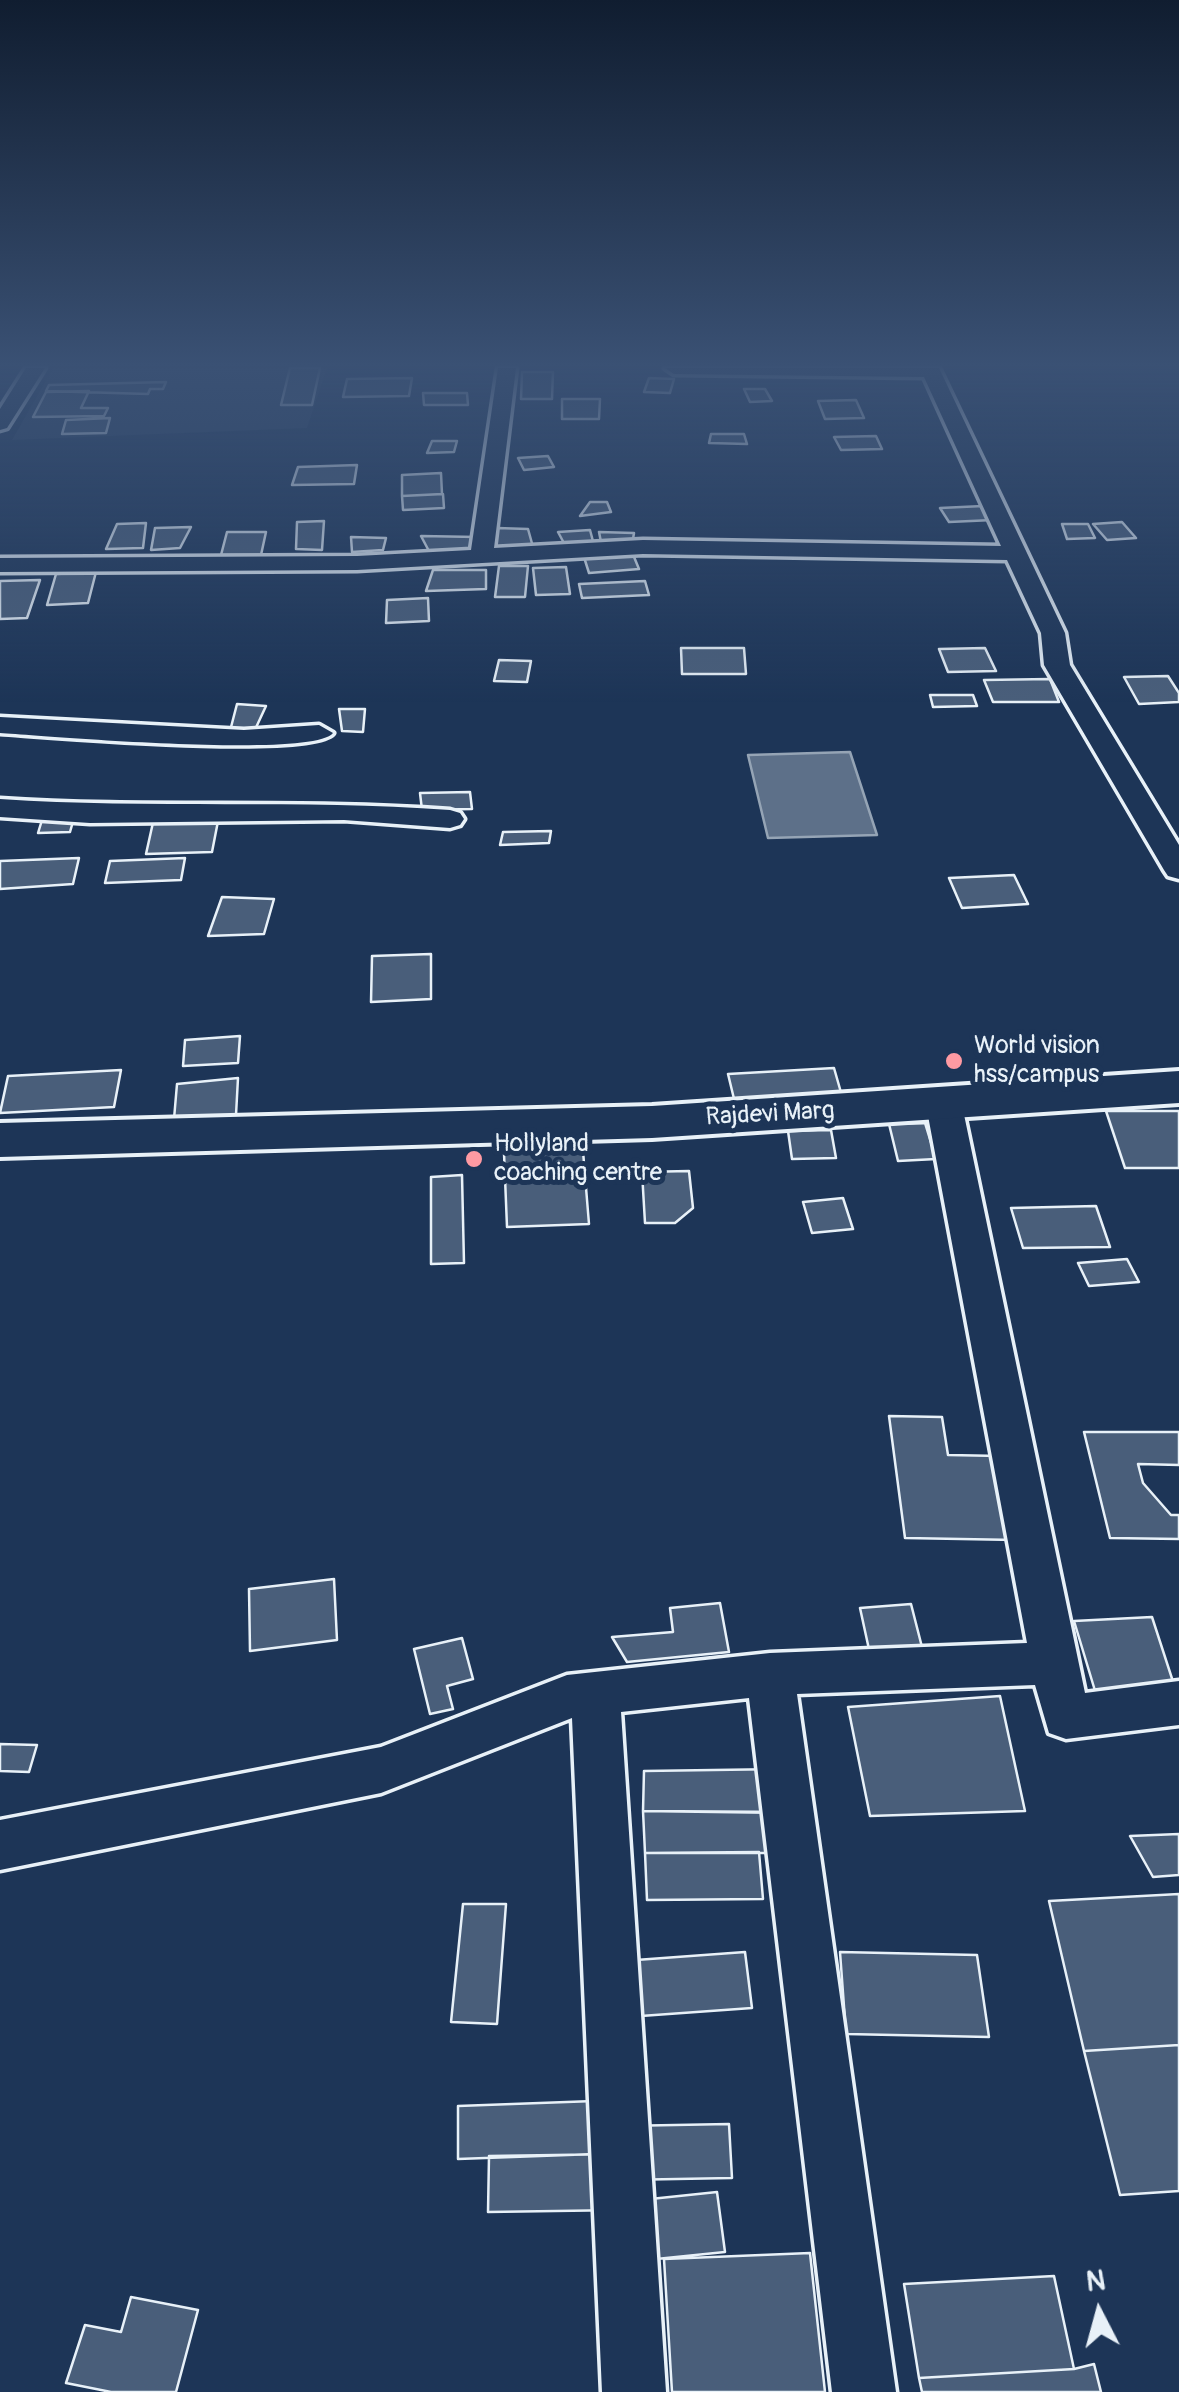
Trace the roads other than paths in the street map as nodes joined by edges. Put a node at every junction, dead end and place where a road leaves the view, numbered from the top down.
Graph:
1 (492, 480) edge
2 (983, 480) edge
3 (1018, 553) junction
4 (482, 556) junction
5 (0, 565) edge
6 (0, 725) edge
7 (319, 733) dead end
8 (0, 808) edge
9 (450, 819) dead end
10 (1179, 870) edge
11 (1179, 1087) edge
12 (944, 1105) junction
13 (0, 1140) edge
14 (1054, 1663) junction
15 (770, 1674) junction
16 (595, 1694) junction
17 (1179, 1703) edge
18 (0, 1845) edge
19 (634, 2392) edge
20 (864, 2392) edge

1 - 4 street
2 - 3 street
3 - 4 street
3 - 10 street
4 - 5 street
6 - 7 street
8 - 9 street
11 - 12 main road, Rajdevi Marg
12 - 13 main road, Rajdevi Marg
12 - 14 street
14 - 15 street
14 - 17 street
15 - 16 street
15 - 20 street
16 - 18 street
16 - 19 street

